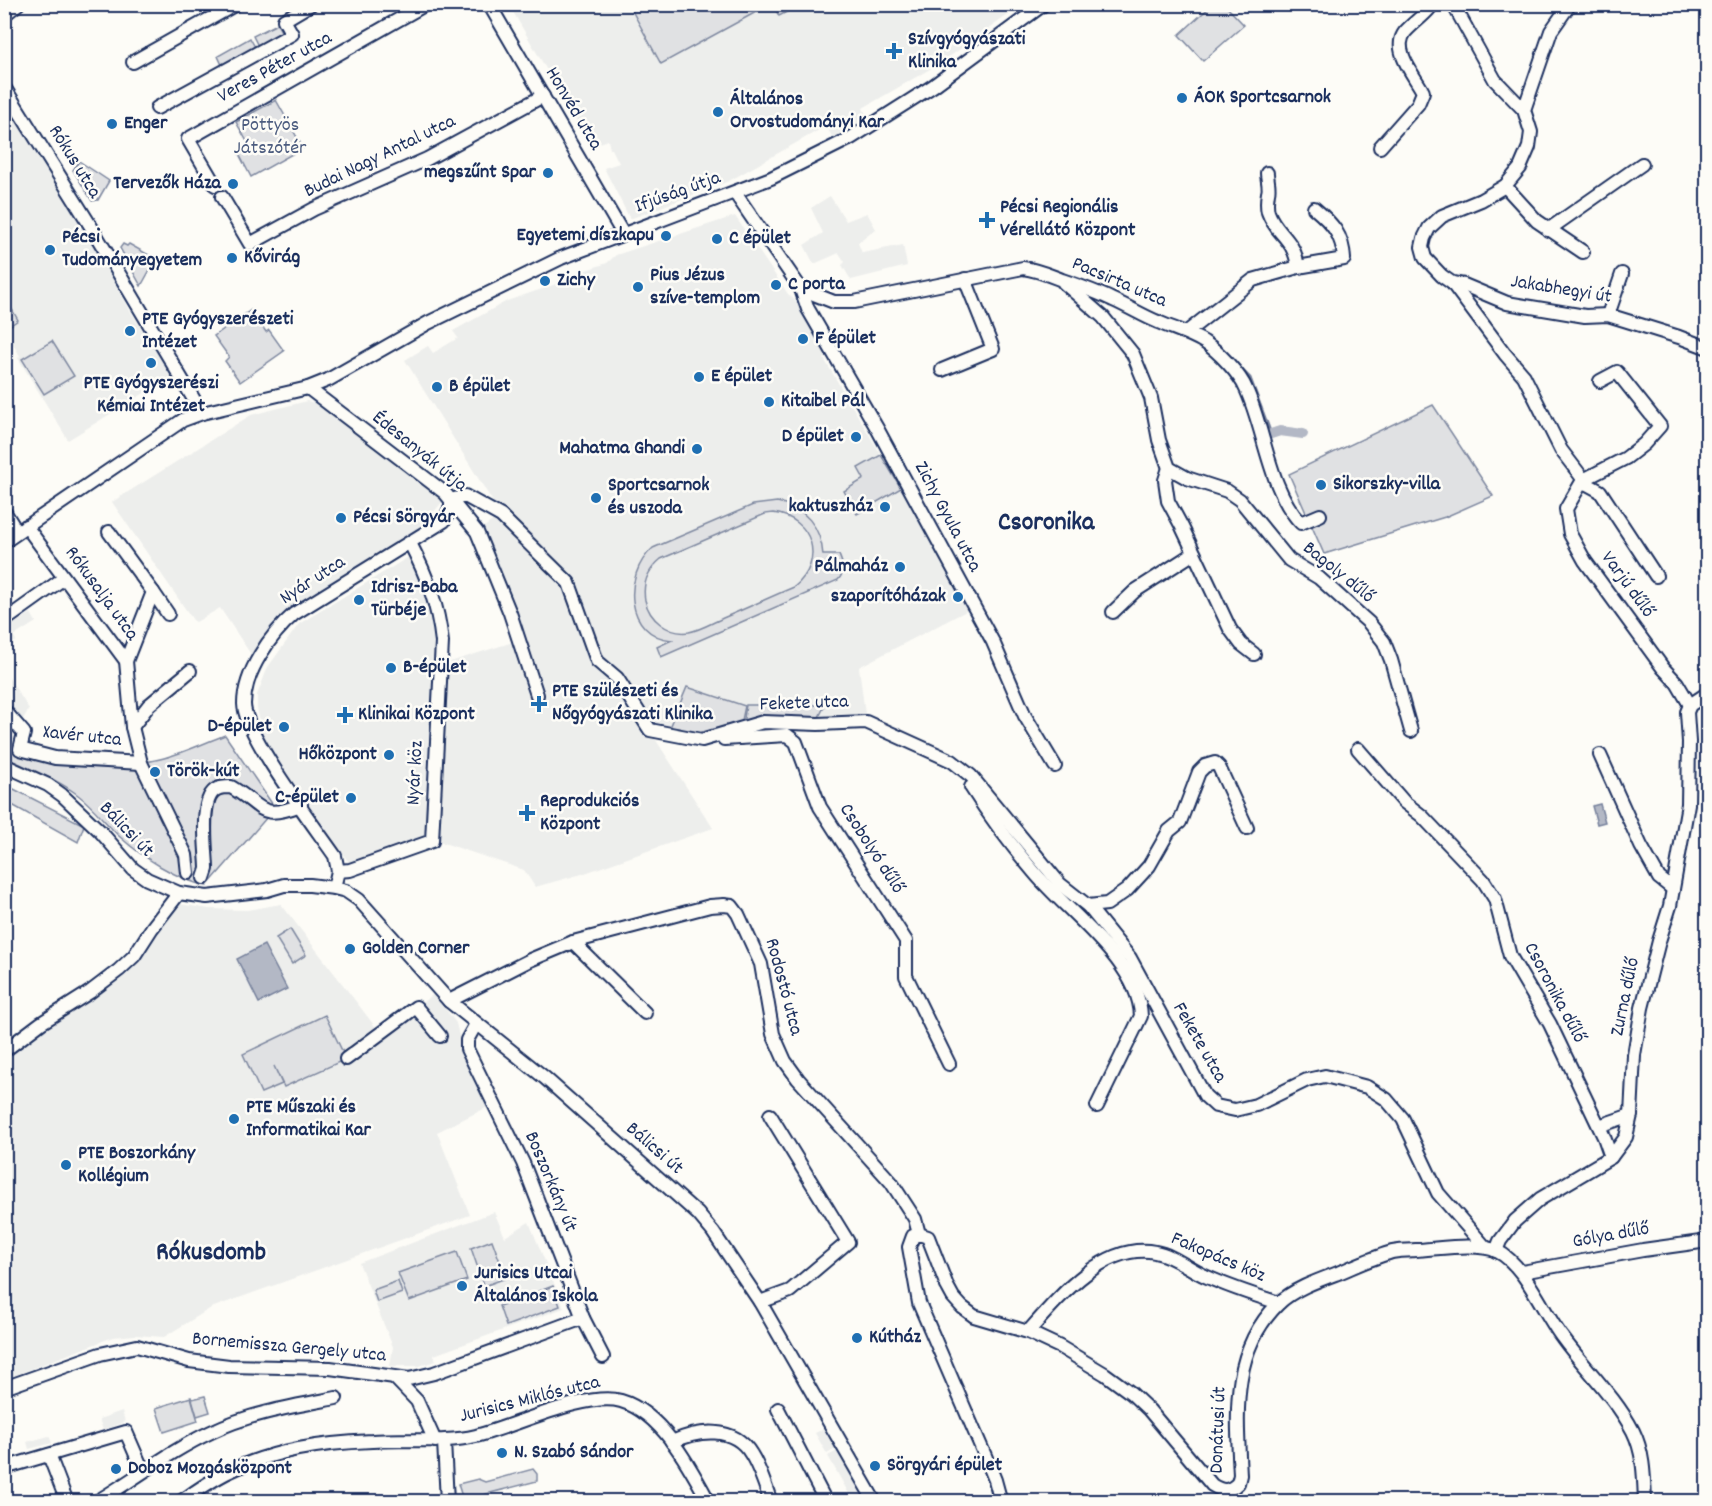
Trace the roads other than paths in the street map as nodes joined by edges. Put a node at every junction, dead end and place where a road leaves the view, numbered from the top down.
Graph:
1 (18, 4) edge
2 (236, 4) edge
3 (311, 4) edge
4 (426, 4) edge
5 (489, 4) edge
6 (1044, 4) edge
7 (1428, 4) edge
8 (1453, 4) edge
9 (1570, 4) edge
10 (4, 15) edge
11 (133, 62) dead end
12 (4, 87) edge
13 (543, 96) junction
14 (157, 108) dead end
15 (1524, 110) junction
16 (1380, 147) dead end
17 (1642, 164) dead end
18 (1267, 173) dead end
19 (215, 185) dead end
20 (1505, 186) junction
21 (735, 193) junction
22 (222, 197) dead end
23 (1314, 208) dead end
24 (1548, 230) junction
25 (623, 234) junction
26 (1583, 252) dead end
27 (1298, 267) junction
28 (1622, 274) dead end
29 (965, 279) junction
30 (1061, 280) junction
31 (1452, 283) junction
32 (801, 289) junction
33 (818, 297) junction
34 (808, 309) junction
35 (1608, 315) junction
36 (1187, 332) junction
37 (1707, 348) edge
38 (942, 369) dead end
39 (1600, 381) dead end
40 (308, 388) junction
41 (202, 413) junction
42 (1169, 468) junction
43 (1584, 480) junction
44 (451, 500) junction
45 (4, 511) edge
46 (1320, 515) dead end
47 (22, 529) junction
48 (109, 532) dead end
49 (4, 542) edge
50 (410, 543) junction
51 (1194, 553) junction
52 (1656, 576) dead end
53 (64, 578) junction
54 (153, 592) junction
55 (1113, 612) dead end
56 (168, 614) dead end
57 (4, 621) edge
58 (1254, 654) dead end
59 (126, 661) junction
60 (190, 671) dead end
61 (1707, 693) edge
62 (537, 695) dead end
63 (1690, 705) junction
64 (4, 710) edge
65 (132, 727) junction
66 (1411, 731) dead end
67 (702, 740) junction
68 (1358, 749) dead end
69 (1600, 755) dead end
70 (952, 761) junction
71 (141, 763) junction
72 (4, 765) edge
73 (1055, 766) dead end
74 (301, 805) junction
75 (1247, 828) dead end
76 (338, 871) junction
77 (188, 873) dead end
78 (204, 878) dead end
79 (334, 888) junction
80 (1673, 889) junction
81 (179, 893) junction
82 (1088, 906) junction
83 (573, 942) junction
84 (449, 1001) junction
85 (645, 1012) dead end
86 (476, 1024) junction
87 (440, 1036) dead end
88 (4, 1051) edge
89 (346, 1059) dead end
90 (950, 1064) dead end
91 (1097, 1106) dead end
92 (770, 1115) dead end
93 (1631, 1115) junction
94 (1599, 1126) junction
95 (1611, 1157) junction
96 (919, 1234) junction
97 (1707, 1242) edge
98 (1490, 1249) junction
99 (1522, 1272) junction
100 (760, 1302) junction
101 (1279, 1303) junction
102 (583, 1318) junction
103 (1028, 1332) junction
104 (603, 1357) dead end
105 (394, 1377) junction
106 (4, 1388) edge
107 (336, 1398) dead end
108 (778, 1409) dead end
109 (439, 1441) junction
110 (672, 1442) junction
111 (49, 1455) junction
112 (4, 1468) edge
113 (143, 1471) junction
114 (67, 1502) edge
115 (96, 1502) edge
116 (180, 1502) edge
117 (447, 1502) edge
118 (709, 1502) edge
119 (771, 1502) edge
120 (826, 1502) edge
121 (875, 1502) edge
122 (1001, 1502) edge
123 (1645, 1502) edge

1 - 10 street
2 - 11 street
3 - 14 street
4 - 19 street, Veres Péter utca
5 - 13 street, Honvéd utca
6 - 21 street, Ifjúság útja
7 - 16 street
8 - 15 street
9 - 15 street
12 - 41 street, Rókus utca
13 - 22 street, Budai Nagy Antal utca
13 - 25 street, Honvéd utca
15 - 20 street, Jakabhegyi út
17 - 24 street
18 - 27 street
20 - 24 street
20 - 31 street, Jakabhegyi út
21 - 25 street, Ifjúság útja
21 - 32 street
23 - 27 street
24 - 26 street
25 - 40 street, Ifjúság útja
27 - 36 street
28 - 35 street
29 - 30 street, Pacsirta utca
29 - 33 street, Pacsirta utca
29 - 38 street
30 - 36 street, Pacsirta utca
30 - 42 street
31 - 35 street, Jakabhegyi út
31 - 43 street, Varjú dűlő
32 - 33 street, Pacsirta utca
32 - 34 street, Zichy Gyula utca
33 - 34 street
34 - 73 street, Zichy Gyula utca
35 - 37 street, Jakabhegyi út
36 - 46 street, Pacsirta utca
39 - 43 street
40 - 41 street, Ifjúság útja
40 - 44 street, Édesanyák útja
41 - 47 street, Ifjúság útja
42 - 51 street
42 - 66 street, Bagoly dűlő
43 - 52 street, Varjú dűlő
43 - 63 street, Varjú dűlő
44 - 50 street, Nyár utca
44 - 62 street, Édesanyák útja
44 - 67 street, Fekete utca
45 - 47 street, Rókusalja utca
47 - 49 street, Ifjúság útja
47 - 53 street, Rókusalja utca
48 - 54 street
50 - 74 street, Nyár utca
50 - 76 street, Nyár köz
51 - 55 street
51 - 58 street
53 - 57 street
53 - 59 street, Rókusalja utca
54 - 56 street
54 - 59 street
59 - 65 street, Rókusalja utca
60 - 65 street
61 - 63 street
63 - 80 street, Zurna dűlő
64 - 71 street, Xavér utca
65 - 71 street, Rókusalja utca
67 - 70 street, Fekete utca
67 - 90 street, Csobolyó dűlő
68 - 94 street, Csoronika dűlő
69 - 80 street
70 - 82 street, Fekete utca
70 - 91 street, Fekete utca
71 - 77 street, Rókusalja utca
72 - 81 street, Bálicsi út
74 - 76 street
74 - 78 street
75 - 82 street
76 - 79 street
79 - 81 street, Bálicsi út
79 - 84 street, Bálicsi út
80 - 93 street, Zurna dűlő
81 - 88 street
82 - 98 street, Fekete utca
83 - 84 street, Rodostó utca
83 - 85 street
83 - 96 street, Rodostó utca
84 - 86 street, Bálicsi út
86 - 100 street, Bálicsi út
86 - 102 street, Boszorkány út
87 - 89 street
92 - 100 street
93 - 94 street
93 - 95 street, Zurna dűlő
94 - 95 street, Csoronika dűlő
95 - 98 street, Zurna dűlő
96 - 103 street, Donátusi út
96 - 122 street
97 - 99 street, Gólya dűlő
98 - 99 street
98 - 101 street, Donátusi út
99 - 123 street
100 - 121 street, Bálicsi út
101 - 103 street, Fakopács köz
101 - 103 street, Donátusi út
102 - 104 street, Boszorkány út
102 - 105 street
105 - 106 street, Bornemissza Gergely utca
105 - 109 street, Bornemissza Gergely utca
107 - 113 street
108 - 120 street
109 - 110 street, Jurisics Miklós utca
109 - 116 street, Jurisics Miklós utca
109 - 117 street
110 - 118 street, Jurisics Miklós utca
110 - 119 street
111 - 112 street
111 - 113 street
111 - 114 street
113 - 115 street

